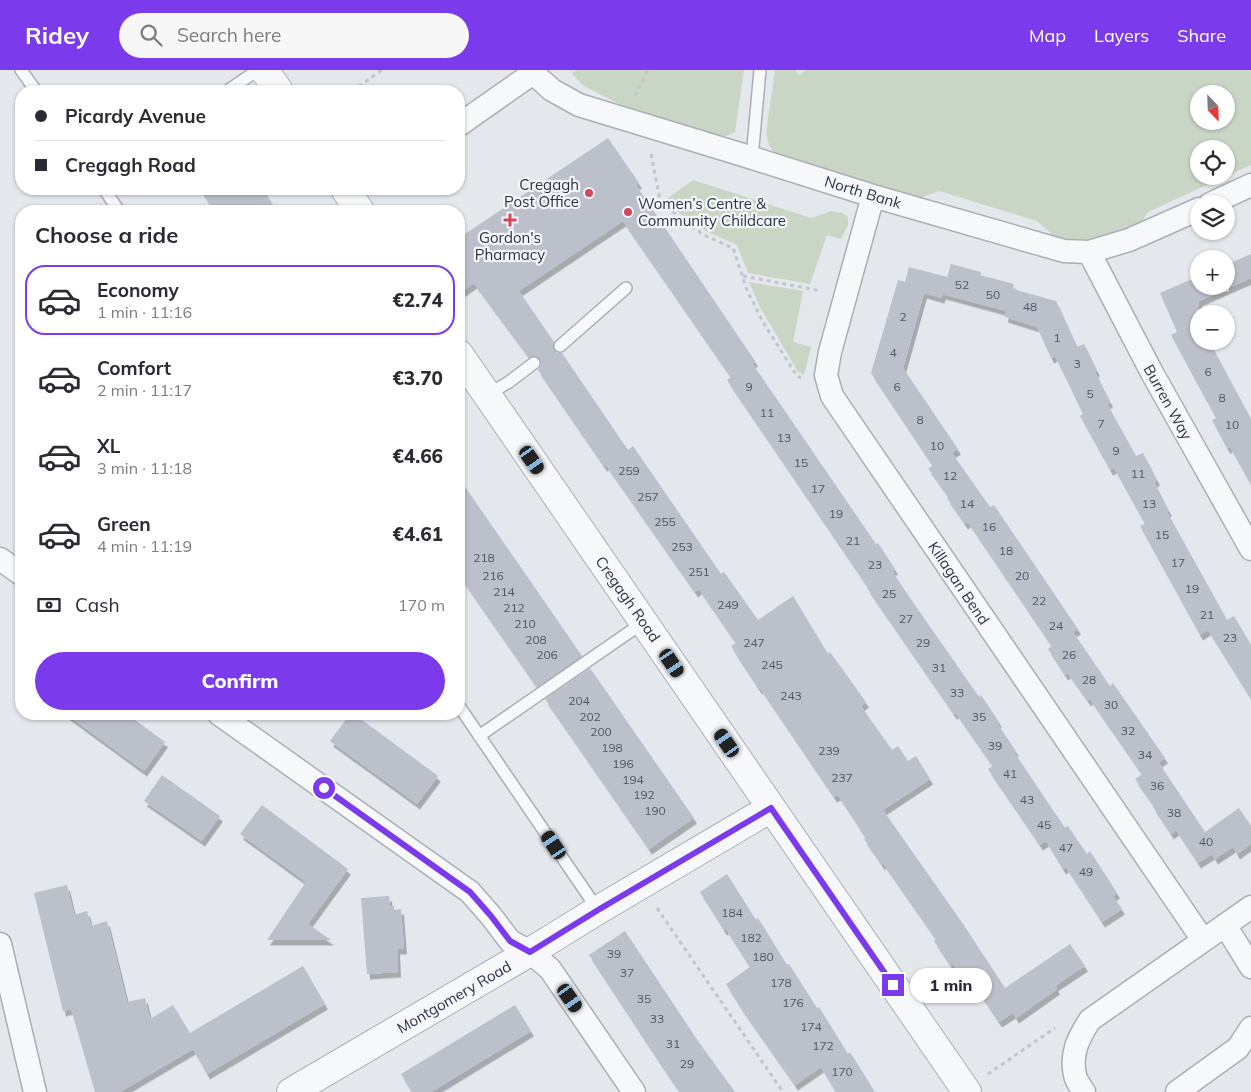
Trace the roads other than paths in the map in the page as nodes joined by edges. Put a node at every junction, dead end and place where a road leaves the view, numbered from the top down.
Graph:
1 (21, 70) edge
2 (258, 70) edge
3 (264, 70) edge
4 (760, 70) edge
5 (532, 72) edge
6 (32, 85) edge
7 (236, 85) edge
8 (275, 85) edge
9 (465, 121) edge
10 (752, 158) junction
11 (1251, 185) edge
12 (1229, 195) edge
13 (873, 196) junction
14 (1190, 213) edge
15 (1089, 252) junction
16 (626, 288) dead end
17 (560, 346) dead end
18 (465, 363) edge
19 (534, 363) dead end
20 (487, 395) junction
21 (1251, 549) edge
22 (0, 559) edge
23 (15, 570) edge
24 (644, 622) junction
25 (465, 715) edge
26 (227, 720) edge
27 (479, 736) junction
28 (771, 808) junction
29 (1251, 907) edge
30 (598, 910) junction
31 (1225, 925) junction
32 (1203, 940) junction
33 (0, 944) edge
34 (530, 952) junction
35 (1251, 967) edge
36 (1251, 1028) edge
37 (36, 1092) edge
38 (292, 1092) edge
39 (634, 1092) edge
40 (967, 1092) edge
41 (1084, 1092) edge
42 (1177, 1092) edge

1 - 6 lane
2 - 7 lane
3 - 8 street
4 - 10 lane
5 - 9 street
5 - 10 street, North Bank
10 - 13 street, North Bank
11 - 12 street
13 - 15 street, North Bank
13 - 32 street, Killagan Bend
14 - 15 street, North Bank
15 - 21 street, Burren Way
16 - 17 lane
18 - 20 street, Cregagh Road
19 - 20 lane
20 - 24 street, Cregagh Road
22 - 23 street
24 - 27 lane
24 - 28 street, Cregagh Road
25 - 27 lane
26 - 34 street
27 - 30 lane
28 - 30 street, Montgomery Road
28 - 40 street, Cregagh Road
29 - 31 street
30 - 34 street, Montgomery Road
31 - 32 street
31 - 35 street
32 - 41 street
33 - 37 street
34 - 38 street, Montgomery Road
34 - 39 street
36 - 42 street

